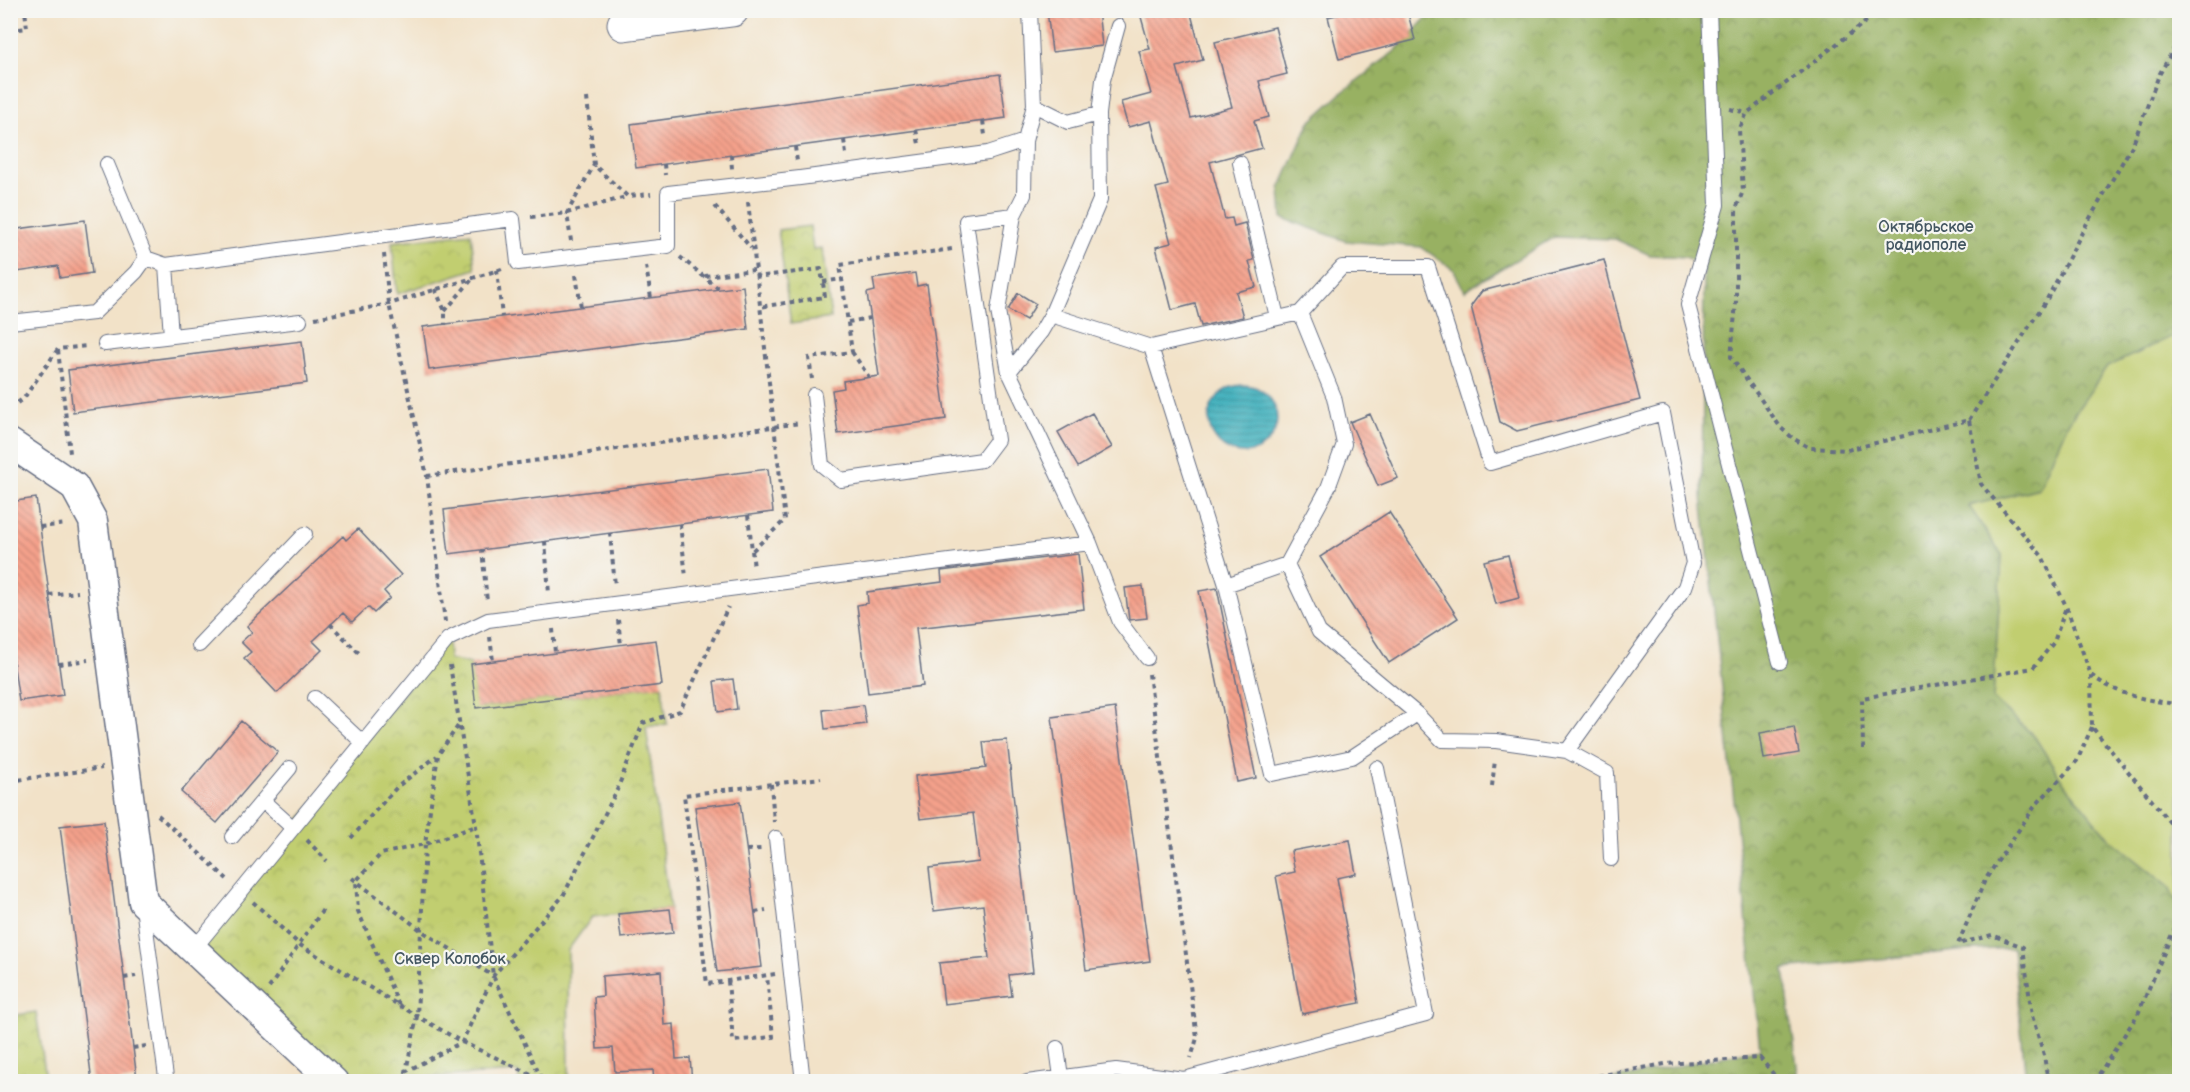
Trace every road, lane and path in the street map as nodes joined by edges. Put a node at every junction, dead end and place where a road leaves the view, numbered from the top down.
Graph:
1 (25, 10) edge
2 (732, 10) edge
3 (1030, 10) edge
4 (1709, 10) edge
5 (1881, 10) edge
6 (623, 17) edge
7 (1118, 26) dead end
8 (10, 30) edge
9 (2180, 38) edge
10 (587, 98) dead end
11 (1034, 105) junction
12 (1099, 114) junction
13 (1025, 141) junction
14 (1240, 163) dead end
15 (107, 164) dead end
16 (594, 165) junction
17 (746, 184) junction
18 (702, 189) junction
19 (668, 193) junction
20 (627, 196) junction
21 (567, 213) junction
22 (1014, 214) junction
23 (513, 219) junction
24 (383, 235) junction
25 (668, 246) junction
26 (969, 247) junction
27 (752, 248) junction
28 (644, 249) junction
29 (574, 256) junction
30 (146, 258) junction
31 (518, 263) junction
32 (166, 265) junction
33 (497, 270) junction
34 (754, 270) junction
35 (475, 276) junction
36 (703, 276) junction
37 (755, 277) junction
38 (842, 279) junction
39 (823, 282) junction
40 (435, 289) junction
41 (719, 289) dead end
42 (651, 298) dead end
43 (389, 304) junction
44 (581, 307) dead end
45 (759, 308) junction
46 (446, 311) junction
47 (1300, 313) junction
48 (1050, 315) junction
49 (502, 317) dead end
50 (1277, 317) junction
51 (870, 318) dead end
52 (300, 321) joint
53 (10, 322) edge
54 (848, 322) junction
55 (445, 325) dead end
56 (171, 336) junction
57 (105, 344) joint
58 (1151, 347) junction
59 (58, 349) junction
60 (852, 352) junction
61 (1009, 372) junction
62 (869, 377) dead end
63 (814, 395) joint
64 (10, 408) edge
65 (816, 420) junction
66 (1970, 420) junction
67 (773, 427) junction
68 (10, 443) edge
69 (427, 476) junction
70 (74, 486) junction
71 (748, 515) dead end
72 (680, 524) dead end
73 (305, 534) dead end
74 (1090, 543) junction
75 (752, 551) junction
76 (1287, 564) junction
77 (756, 585) junction
78 (1226, 585) junction
79 (738, 588) junction
80 (687, 594) junction
81 (2066, 606) junction
82 (330, 624) dead end
83 (448, 639) junction
84 (199, 645) dead end
85 (359, 653) dead end
86 (1147, 658) joint
87 (449, 659) dead end
88 (1780, 662) dead end
89 (2091, 675) junction
90 (315, 698) dead end
91 (2176, 704) dead end
92 (1417, 714) junction
93 (460, 723) junction
94 (2092, 727) junction
95 (1496, 741) junction
96 (363, 743) junction
97 (1863, 749) dead end
98 (1568, 751) junction
99 (438, 755) junction
100 (290, 768) dead end
101 (1377, 768) dead end
102 (126, 775) junction
103 (821, 778) dead end
104 (10, 782) edge
105 (771, 784) junction
106 (1492, 786) dead end
107 (263, 801) junction
108 (476, 826) junction
109 (293, 828) junction
110 (232, 837) dead end
111 (2180, 837) edge
112 (351, 838) dead end
113 (776, 838) joint
114 (424, 844) junction
115 (1611, 859) dead end
116 (327, 861) dead end
117 (354, 880) junction
118 (241, 892) junction
119 (143, 902) junction
120 (324, 908) dead end
121 (2180, 922) edge
122 (422, 931) junction
123 (300, 945) junction
124 (193, 950) junction
125 (790, 972) junction
126 (493, 976) junction
127 (767, 976) junction
128 (728, 981) junction
129 (263, 996) dead end
130 (400, 1006) junction
131 (417, 1016) junction
132 (462, 1042) junction
133 (1057, 1048) dead end
134 (405, 1072) junction
135 (166, 1077) dead end
136 (1061, 1077) junction
137 (1184, 1079) junction
138 (543, 1080) edge
139 (334, 1082) edge
140 (405, 1082) edge
141 (803, 1082) edge
142 (1028, 1082) edge
143 (1563, 1082) edge
144 (1780, 1082) edge
145 (2048, 1082) edge
146 (2094, 1082) edge

1 - 8 path
2 - 6 street
3 - 11 lane
4 - 88 lane
5 - 66 path
7 - 12 lane
9 - 66 path
10 - 16 path
11 - 12 lane
11 - 13 lane
12 - 48 lane
13 - 17 lane
13 - 22 lane
14 - 50 lane
15 - 30 lane
16 - 20 path
16 - 21 path
17 - 18 lane
17 - 27 path
18 - 19 lane
18 - 27 path
19 - 20 path
19 - 25 lane
20 - 21 path
21 - 23 path
21 - 29 path
22 - 26 lane
22 - 61 lane
23 - 24 lane
23 - 31 lane
24 - 32 lane
24 - 43 path
25 - 28 lane
25 - 36 path
26 - 38 path
26 - 65 lane
27 - 34 path
28 - 29 lane
28 - 42 path
29 - 31 lane
29 - 44 path
30 - 32 lane
30 - 53 lane
31 - 33 path
32 - 56 lane
33 - 35 path
33 - 49 path
34 - 36 path
34 - 37 path
35 - 40 path
35 - 46 path
36 - 41 path
37 - 39 path
37 - 45 path
38 - 39 path
38 - 54 path
39 - 45 path
40 - 43 path
40 - 46 path
43 - 52 path
43 - 69 path
45 - 67 path
46 - 55 path
47 - 50 lane
47 - 76 lane
47 - 98 lane
48 - 58 lane
48 - 61 lane
50 - 58 lane
51 - 54 path
52 - 56 lane
54 - 60 path
56 - 57 lane
57 - 59 path
58 - 78 lane
59 - 64 path
59 - 70 path
60 - 62 path
60 - 63 path
61 - 74 lane
63 - 65 lane
65 - 67 path
66 - 81 path
67 - 69 path
67 - 75 path
68 - 70 street
69 - 83 path
70 - 102 street
71 - 75 path
72 - 80 path
73 - 84 lane
74 - 77 lane
74 - 86 lane
75 - 77 path
76 - 78 lane
76 - 92 lane
77 - 79 lane
78 - 92 lane
79 - 80 lane
79 - 126 path
80 - 83 lane
81 - 89 path
81 - 97 path
82 - 85 path
83 - 96 lane
86 - 137 path
87 - 93 path
89 - 91 path
89 - 94 path
90 - 96 lane
92 - 95 lane
93 - 99 path
93 - 108 path
94 - 111 path
94 - 145 path
95 - 98 lane
95 - 106 path
96 - 109 lane
98 - 115 lane
99 - 112 path
99 - 114 path
100 - 107 lane
101 - 137 lane
102 - 104 path
102 - 118 path
102 - 119 street
103 - 105 path
105 - 113 path
105 - 128 path
107 - 109 lane
107 - 110 lane
108 - 114 path
108 - 126 path
109 - 116 path
109 - 118 lane
113 - 125 lane
114 - 117 path
114 - 122 path
117 - 122 path
117 - 130 path
118 - 123 path
118 - 124 lane
119 - 124 street
119 - 135 lane
120 - 123 path
121 - 146 path
122 - 126 path
122 - 131 path
123 - 129 path
123 - 130 path
124 - 139 street
125 - 127 path
125 - 141 lane
126 - 132 path
126 - 138 path
127 - 128 path
127 - 128 path
130 - 131 path
131 - 132 path
131 - 134 path
132 - 134 path
132 - 138 path
133 - 136 lane
134 - 140 path
136 - 137 lane
136 - 142 lane
143 - 144 path

